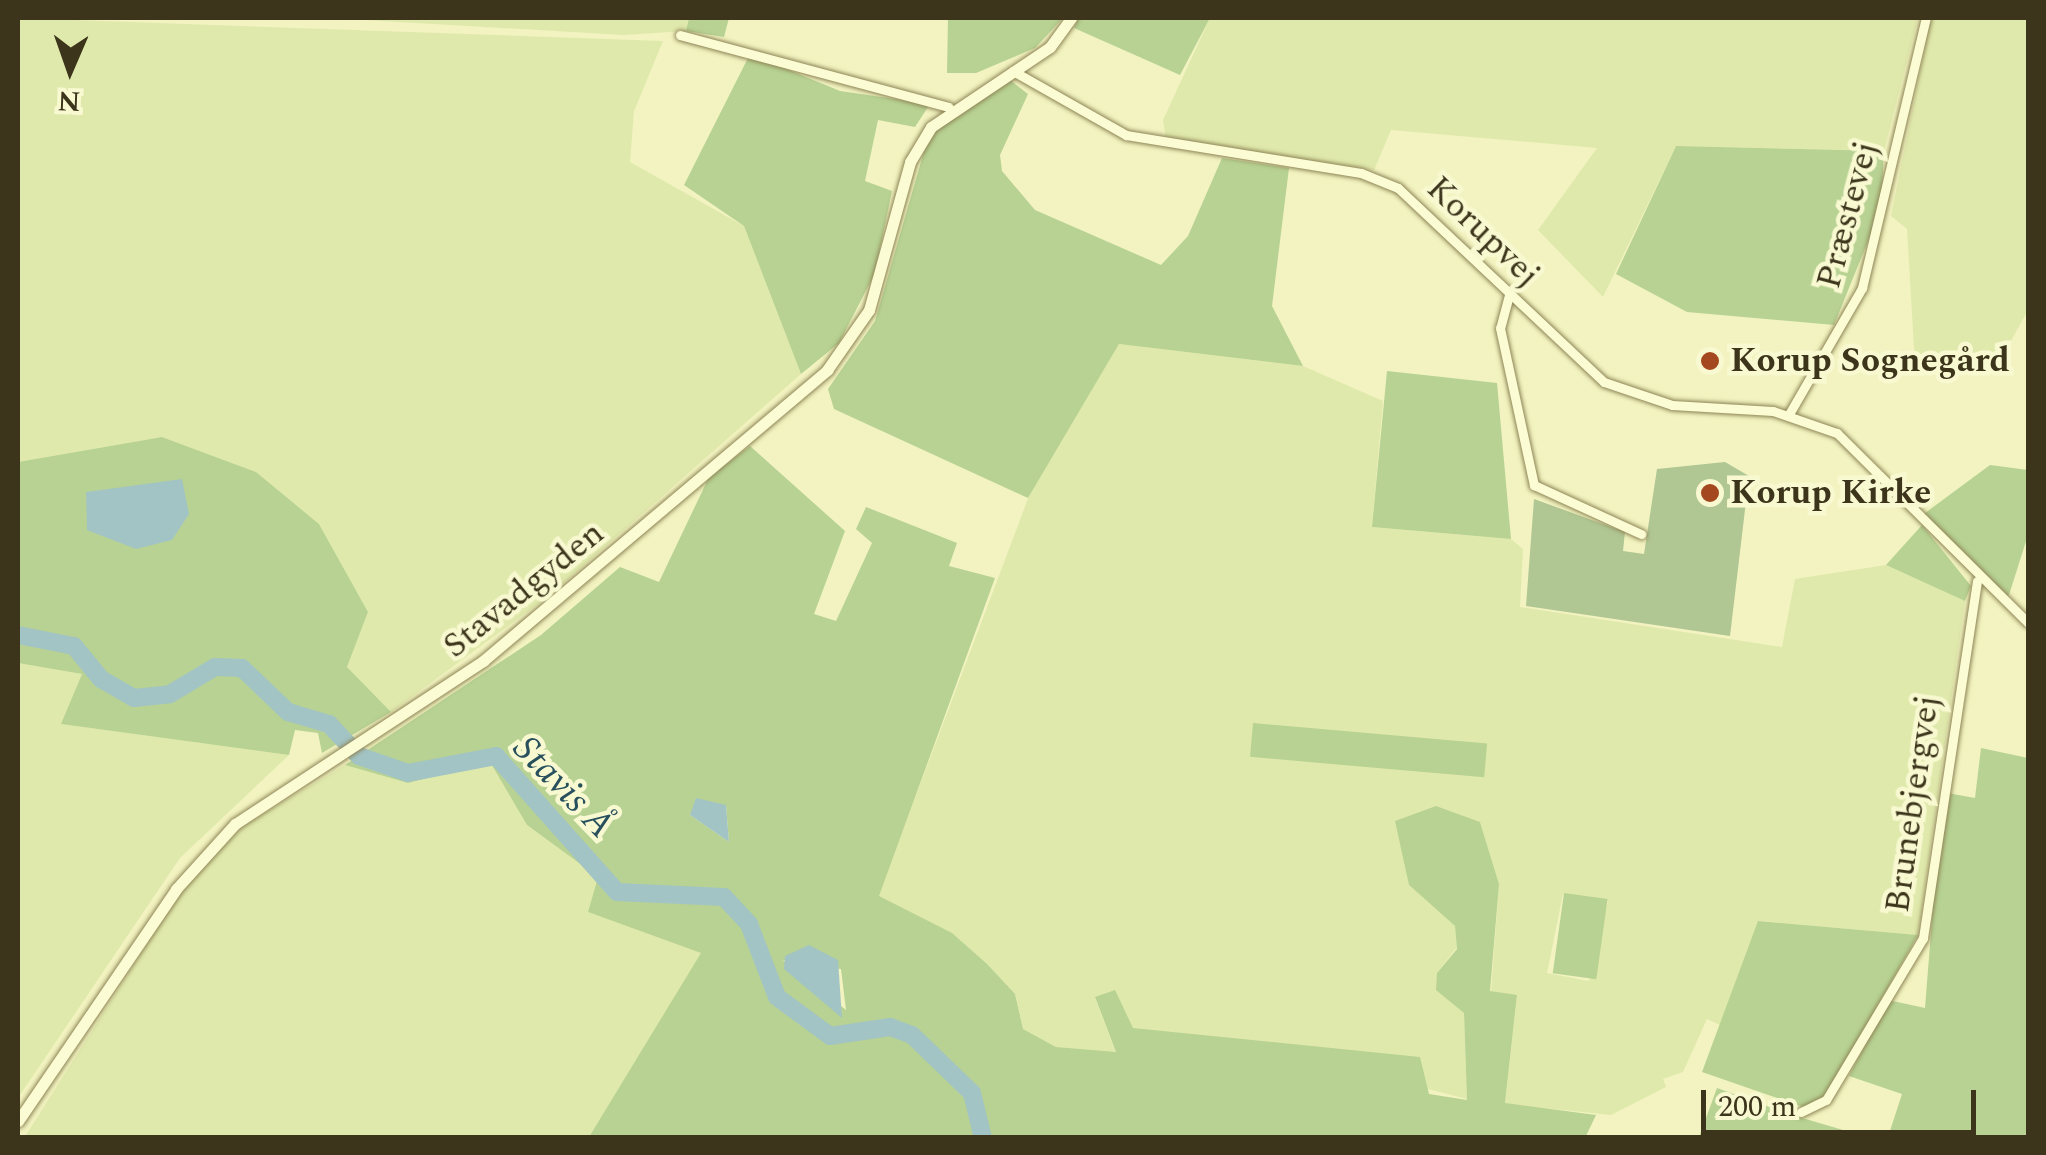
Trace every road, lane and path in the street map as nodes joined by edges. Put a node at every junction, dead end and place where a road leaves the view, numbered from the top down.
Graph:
1 (1070, 18) edge
2 (1926, 18) edge
3 (680, 35) dead end
4 (1013, 71) junction
5 (949, 107) junction
6 (1510, 294) junction
7 (1788, 414) junction
8 (1641, 534) dead end
9 (1977, 581) junction
10 (2028, 623) edge
11 (1800, 1112) dead end
12 (18, 1121) edge

1 - 4 street, Stavadgyden
2 - 7 street, Præstevej
3 - 5 street
4 - 5 street, Stavadgyden
4 - 6 street, Korupvej
5 - 12 street, Stavadgyden
6 - 7 street, Korupvej
6 - 8 street
7 - 9 street, Korupvej
9 - 10 street, Korupvej
9 - 11 street, Brunebjergvej

